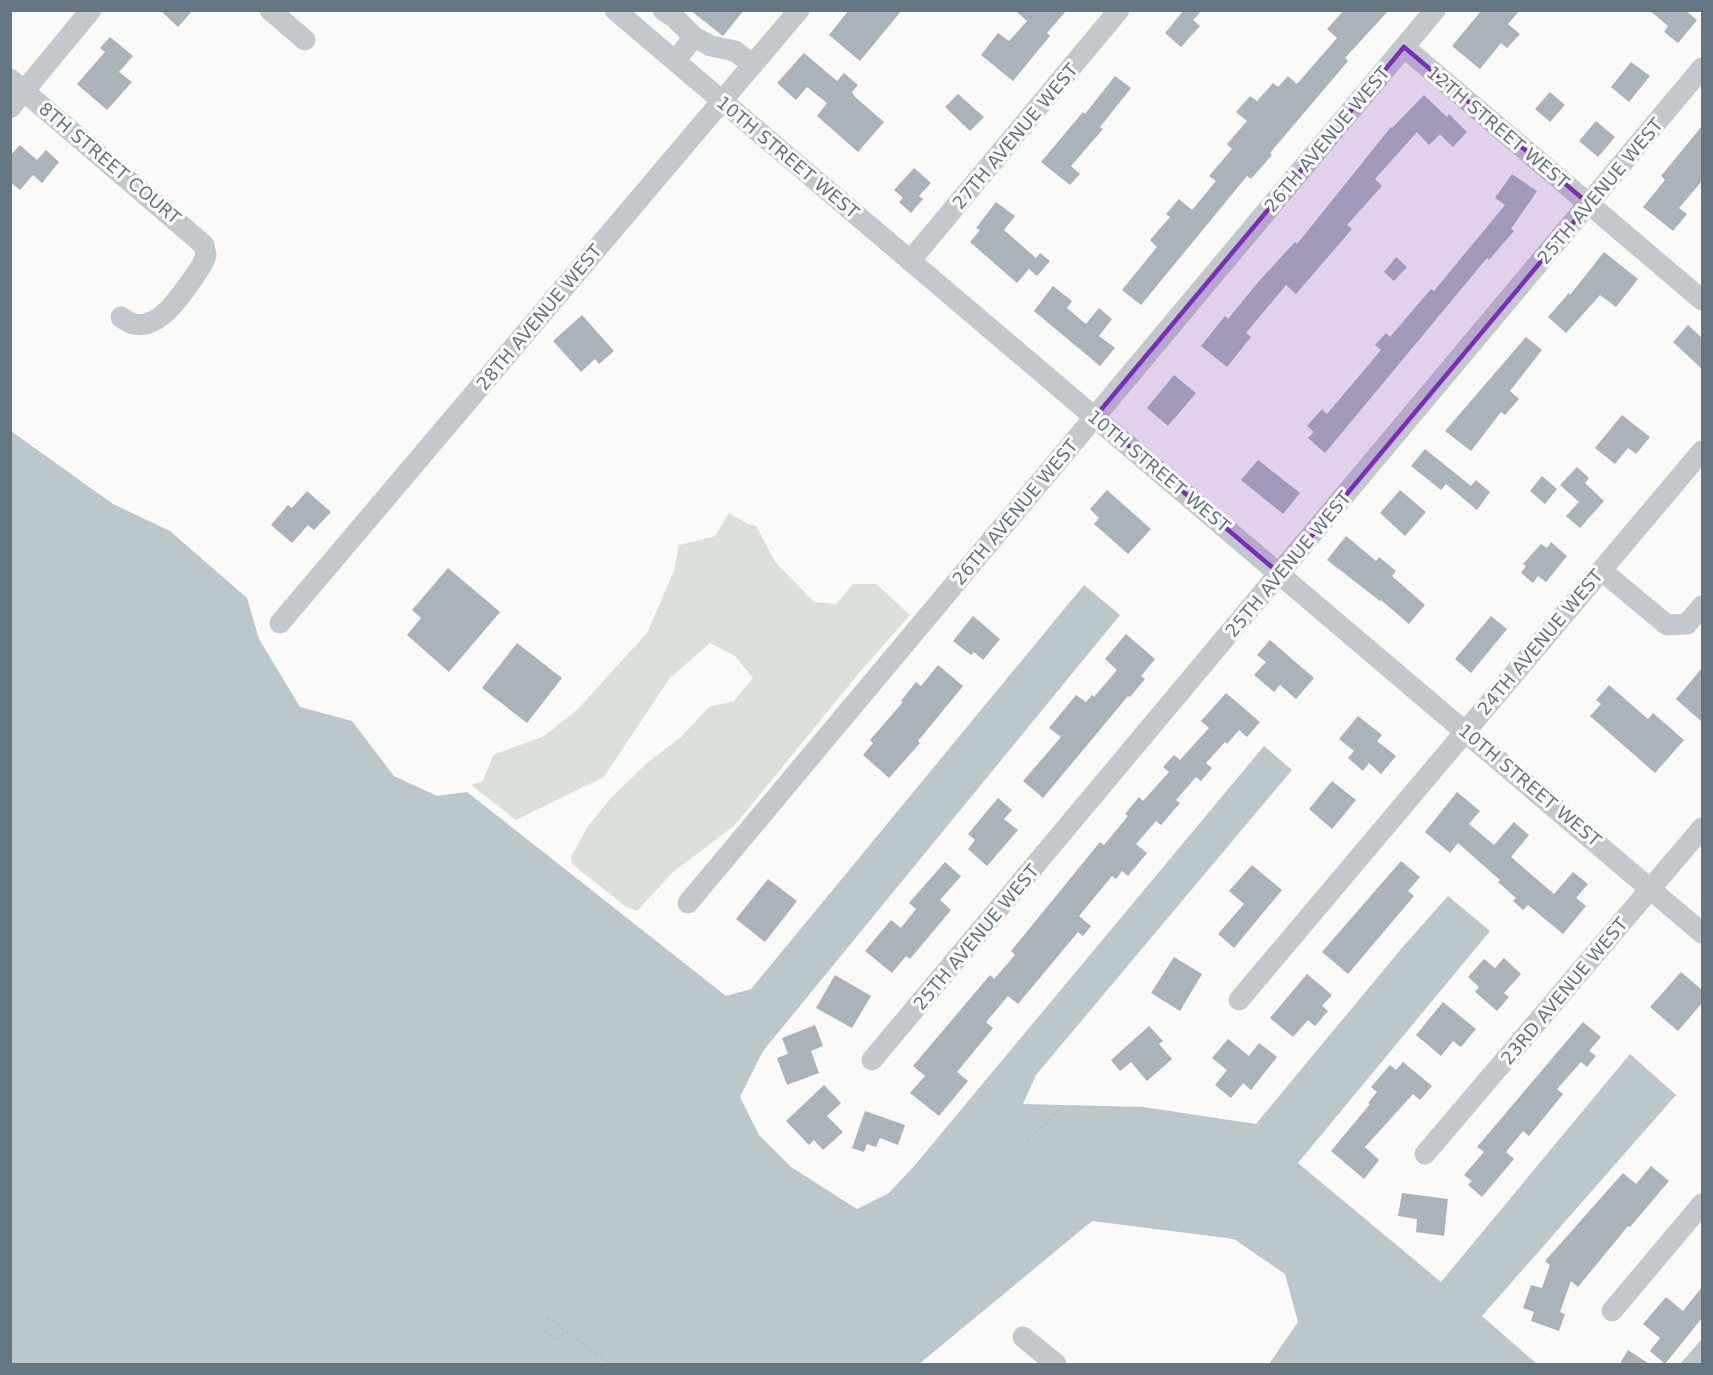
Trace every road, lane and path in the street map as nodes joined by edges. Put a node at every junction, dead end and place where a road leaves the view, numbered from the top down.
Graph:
1 (91, 10) edge
2 (270, 10) edge
3 (615, 10) edge
4 (663, 10) edge
5 (799, 10) edge
6 (1119, 10) edge
7 (1435, 10) edge
8 (694, 37) junction
9 (305, 40) dead end
10 (1404, 47) junction
11 (675, 61) junction
12 (753, 65) junction
13 (1702, 68) edge
14 (18, 85) edge
15 (722, 100) junction
16 (10, 108) edge
17 (1589, 204) junction
18 (910, 261) junction
19 (1702, 300) edge
20 (121, 317) dead end
21 (1095, 417) junction
22 (1702, 451) edge
23 (1601, 570) junction
24 (1280, 574) junction
25 (1702, 606) edge
26 (279, 623) dead end
27 (1465, 730) junction
28 (1702, 828) edge
29 (1651, 889) junction
30 (688, 903) dead end
31 (1702, 933) edge
32 (1239, 1000) dead end
33 (872, 1060) dead end
34 (1061, 1108) dead end
35 (1027, 1141) dead end
36 (1425, 1154) dead end
37 (1702, 1204) edge
38 (1612, 1311) dead end
39 (547, 1317) dead end
40 (539, 1327) dead end
41 (565, 1331) junction
42 (1023, 1337) dead end
43 (610, 1365) edge
44 (1056, 1365) edge

1 - 14 street
2 - 9 street
3 - 11 street, 10TH STREET WEST
4 - 8 street
5 - 12 street, 28TH AVENUE WEST
6 - 18 street, 27TH AVENUE WEST
7 - 10 street, 26TH AVENUE WEST
8 - 11 street
8 - 12 street
10 - 17 street, 12TH STREET WEST
10 - 21 street, 26TH AVENUE WEST
11 - 15 street, 10TH STREET WEST
12 - 15 street, 28TH AVENUE WEST
13 - 17 street, 25TH AVENUE WEST
14 - 16 street
14 - 20 street, 8TH STREET COURT
15 - 18 street, 10TH STREET WEST
15 - 26 street, 28TH AVENUE WEST
17 - 19 street, 12TH STREET WEST
17 - 24 street, 25TH AVENUE WEST
18 - 21 street, 10TH STREET WEST
21 - 24 street, 10TH STREET WEST
21 - 30 street, 26TH AVENUE WEST
22 - 23 street, 24TH AVENUE WEST
23 - 25 street
23 - 27 street, 24TH AVENUE WEST
24 - 27 street, 10TH STREET WEST
24 - 33 street, 25TH AVENUE WEST
27 - 29 street, 10TH STREET WEST
27 - 32 street, 24TH AVENUE WEST
28 - 29 street, 23RD AVENUE WEST
29 - 31 street, 10TH STREET WEST
29 - 36 street, 23RD AVENUE WEST
34 - 35 path
37 - 38 street
39 - 41 path
40 - 41 path
41 - 43 path
42 - 44 street

